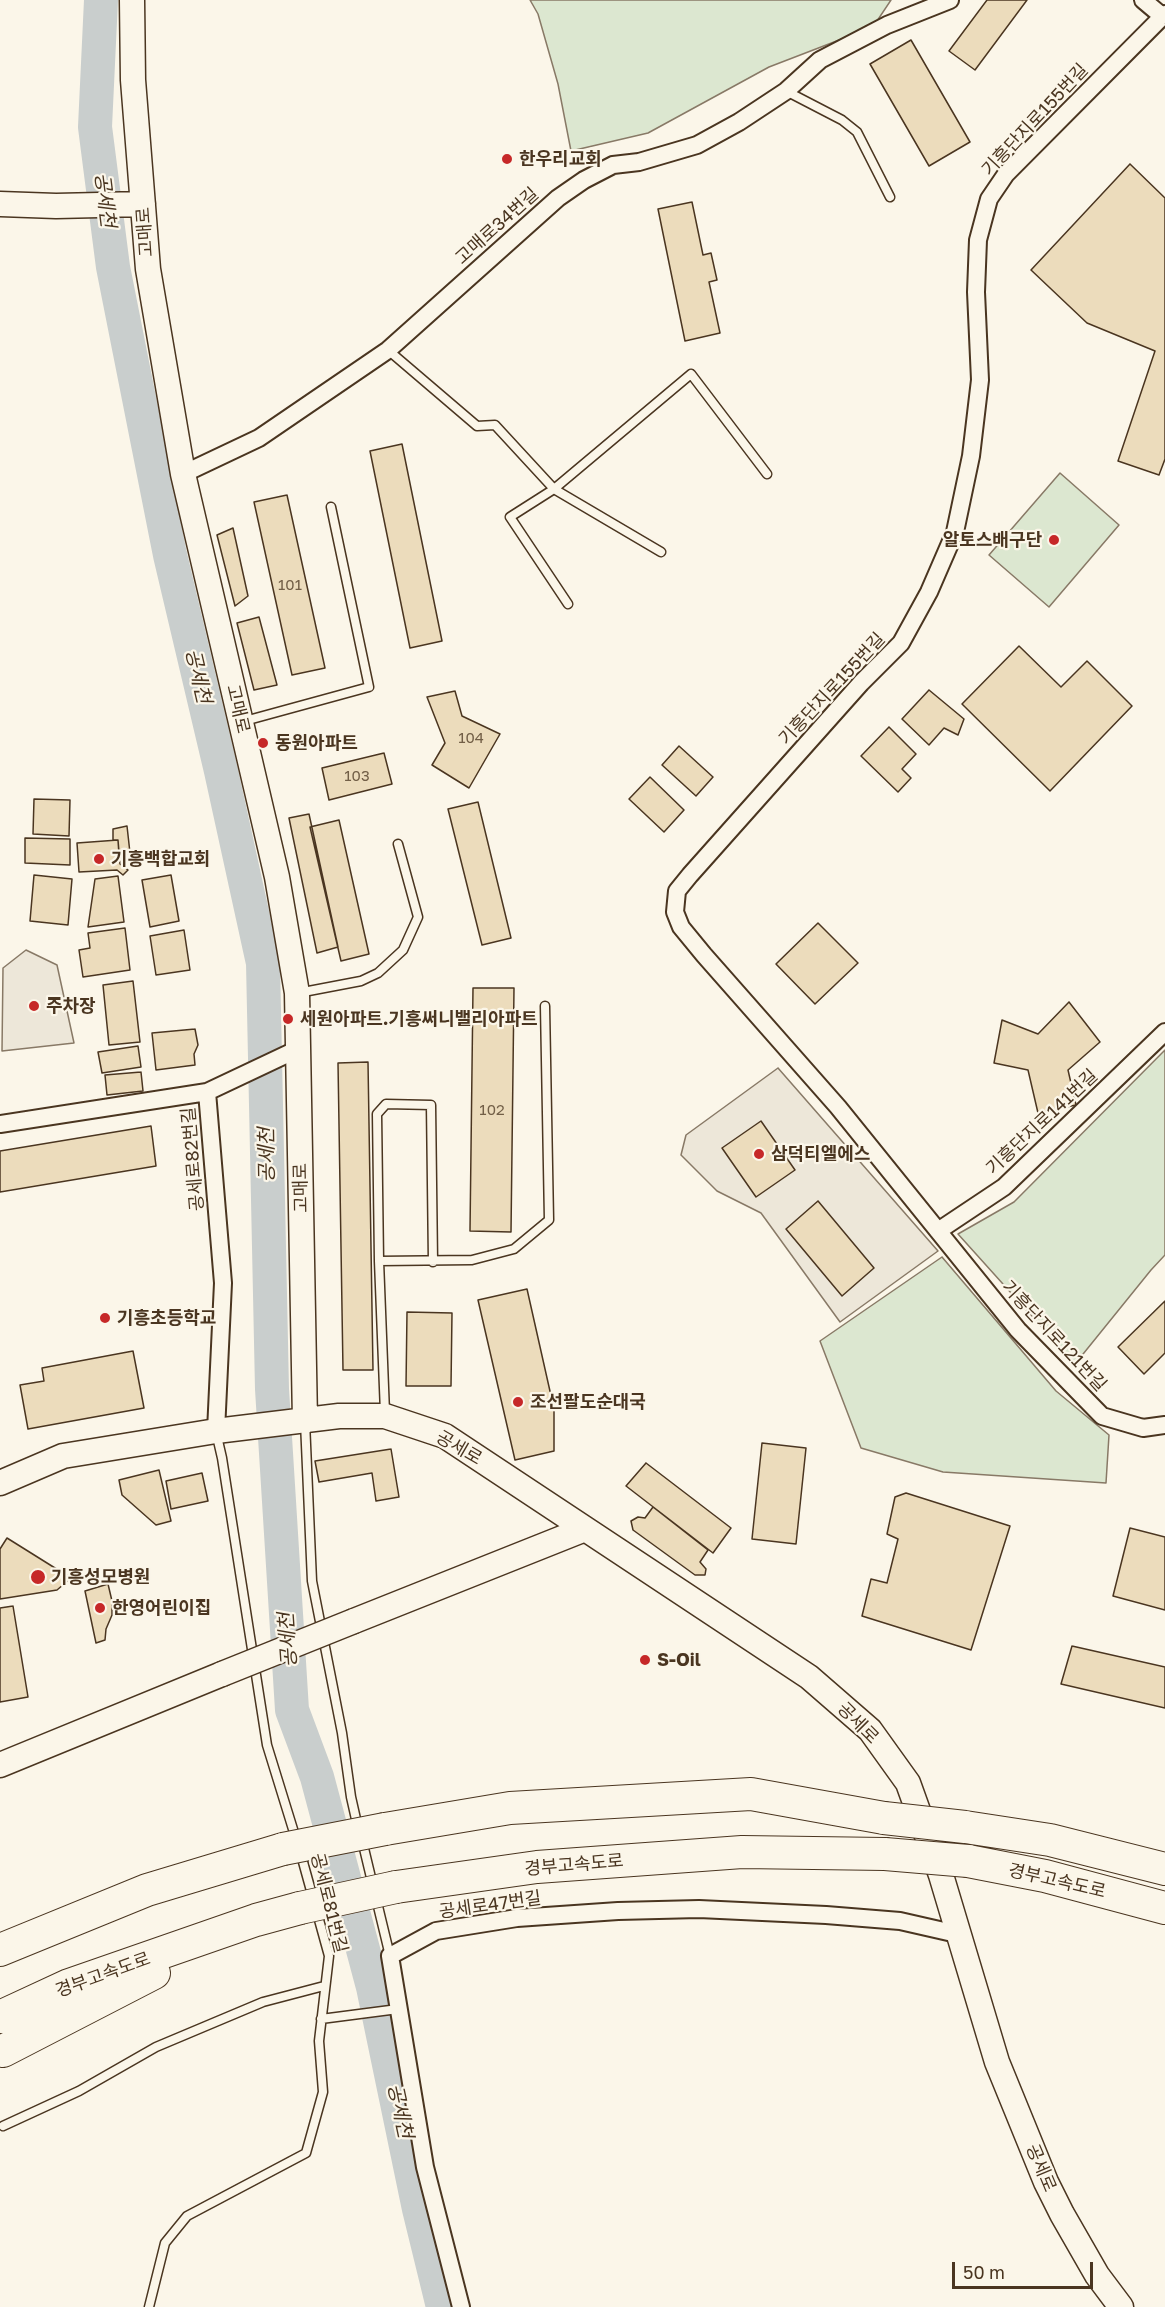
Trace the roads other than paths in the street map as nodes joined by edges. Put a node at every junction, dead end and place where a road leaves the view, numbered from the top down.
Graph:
1 (132, 0) edge
2 (950, 0) edge
3 (1143, 0) edge
4 (1163, 15) edge
5 (786, 90) junction
6 (890, 197) dead end
7 (0, 204) edge
8 (144, 204) junction
9 (388, 350) junction
10 (183, 474) junction
11 (767, 474) dead end
12 (554, 489) junction
13 (331, 507) dead end
14 (661, 552) dead end
15 (568, 604) dead end
16 (241, 722) junction
17 (398, 844) dead end
18 (297, 993) junction
19 (545, 1006) dead end
20 (1165, 1032) edge
21 (298, 1049) junction
22 (207, 1092) junction
23 (0, 1124) edge
24 (938, 1231) junction
25 (379, 1261) junction
26 (433, 1262) junction
27 (385, 1416) junction
28 (305, 1421) junction
29 (1165, 1425) edge
30 (227, 1431) junction
31 (0, 1483) edge
32 (585, 1529) junction
33 (0, 1765) edge
34 (1165, 1869) edge
35 (1165, 1908) edge
36 (256, 1920) junction
37 (957, 1934) junction
38 (0, 1950) edge
39 (390, 1956) junction
40 (324, 1986) junction
41 (397, 2009) junction
42 (0, 2017) edge
43 (322, 2019) junction
44 (3, 2051) dead end
45 (3, 2126) dead end
46 (149, 2307) edge
47 (461, 2307) edge
48 (1121, 2307) edge

1 - 8 street, 고매로
2 - 5 street, 고매로34번길
3 - 4 street
4 - 24 street, 기흥단지로155번길
5 - 6 lane
5 - 9 street, 고매로34번길
7 - 8 street
8 - 10 street, 고매로
9 - 10 street, 고매로34번길
9 - 12 lane
10 - 16 street, 고매로
11 - 12 lane
12 - 14 lane
12 - 15 lane
13 - 16 lane
16 - 18 street, 고매로
17 - 18 lane
18 - 21 street, 고매로
19 - 26 lane
20 - 24 street, 기흥단지로141번길
21 - 22 street
21 - 28 street, 고매로
22 - 23 street, 공세로82번길
22 - 30 street, 공세로82번길
24 - 29 street, 기흥단지로121번길
25 - 26 lane
25 - 26 lane
25 - 27 lane
27 - 28 street, 공세로
27 - 32 street, 공세로
28 - 30 street, 공세로
28 - 39 lane
30 - 31 street
30 - 40 lane, 공세로81번길
32 - 33 street, bridge
32 - 37 street, 공세로
34 - 38 highway, 경부고속도로, bridge
35 - 36 highway, 경부고속도로, bridge
36 - 42 highway, 경부고속도로
36 - 44 highway
37 - 39 street, 공세로47번길
37 - 48 street, 공세로
39 - 41 street
40 - 43 lane, 공세로81번길
40 - 45 lane
41 - 43 lane
41 - 47 street
43 - 46 lane, 공세로81번길

